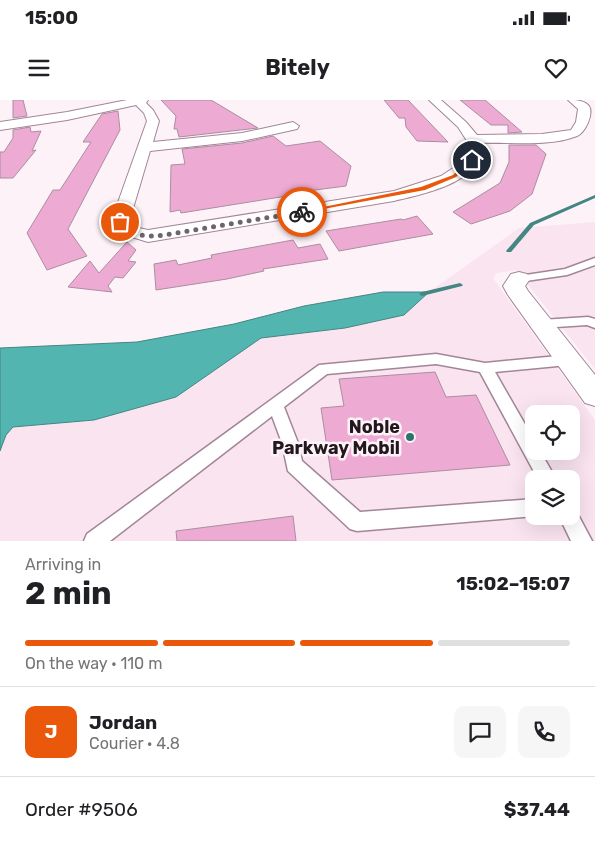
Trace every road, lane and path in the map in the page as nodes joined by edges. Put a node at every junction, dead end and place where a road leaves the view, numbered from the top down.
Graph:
1 (434, 100) edge
2 (573, 100) edge
3 (140, 101) edge
4 (0, 126) edge
5 (292, 126) dead end
6 (474, 139) junction
7 (146, 147) junction
8 (595, 261) edge
9 (518, 279) joint
10 (541, 324) junction
11 (595, 324) edge
12 (568, 360) junction
13 (484, 368) junction
14 (595, 395) edge
15 (276, 405) junction
16 (542, 470) edge
17 (525, 509) edge
18 (573, 525) edge
19 (94, 541) edge
20 (582, 541) edge

1 - 6 street
2 - 6 street
3 - 4 street
3 - 7 street
5 - 7 street
6 - 7 street
8 - 9 lane
9 - 10 street
10 - 11 lane
10 - 12 street
12 - 13 lane
12 - 14 street
13 - 15 lane
13 - 16 lane
15 - 17 lane
15 - 19 lane
18 - 20 lane

